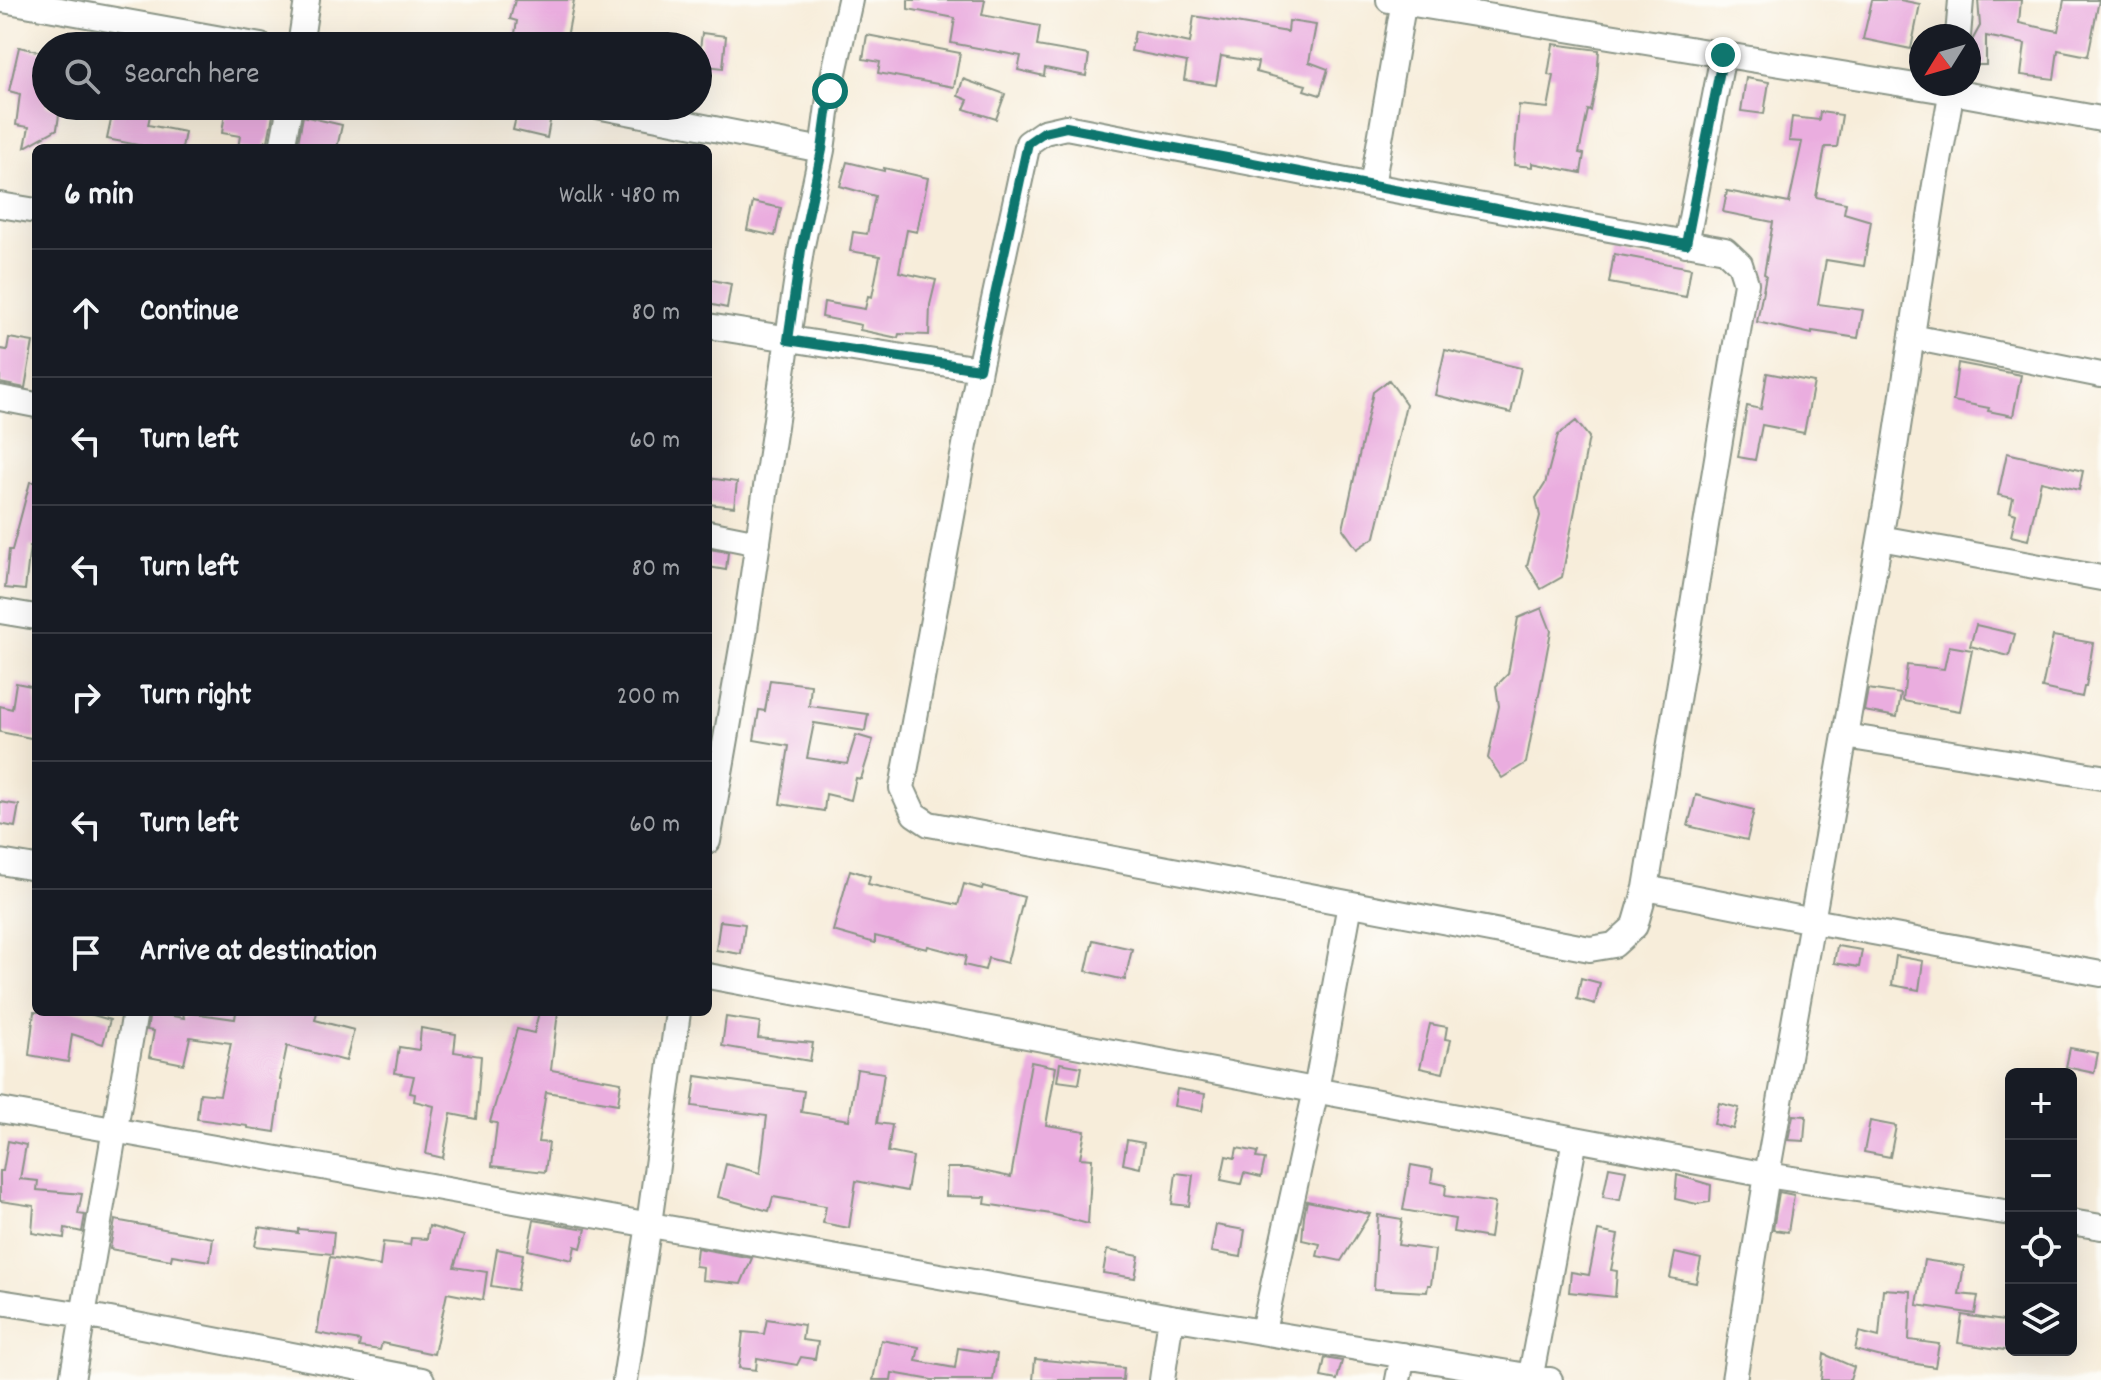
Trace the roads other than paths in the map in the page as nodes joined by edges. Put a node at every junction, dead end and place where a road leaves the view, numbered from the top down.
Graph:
1 (3, 0) edge
2 (307, 0) edge
3 (850, 0) edge
4 (1961, 0) edge
5 (1398, 1) edge
6 (1959, 24) edge
7 (182, 32) edge
8 (302, 32) edge
9 (1723, 55) junction
10 (1909, 82) edge
11 (1981, 94) edge
12 (1951, 96) edge
13 (2101, 119) edge
14 (287, 120) edge
15 (669, 120) edge
16 (283, 144) edge
17 (822, 150) junction
18 (1372, 186) junction
19 (0, 205) edge
20 (32, 210) edge
21 (1686, 244) junction
22 (712, 327) edge
23 (1912, 337) junction
24 (788, 340) junction
25 (979, 369) junction
26 (2101, 375) edge
27 (0, 398) edge
28 (32, 404) edge
29 (712, 534) edge
30 (1880, 538) junction
31 (758, 543) junction
32 (2101, 578) edge
33 (0, 611) edge
34 (32, 616) edge
35 (718, 734) edge
36 (1845, 736) junction
37 (2101, 777) edge
38 (712, 798) edge
39 (0, 862) edge
40 (32, 867) edge
41 (1646, 888) junction
42 (1350, 904) junction
43 (1813, 921) junction
44 (2101, 974) edge
45 (712, 977) edge
46 (134, 1016) edge
47 (677, 1016) edge
48 (1316, 1090) junction
49 (0, 1110) edge
50 (115, 1131) junction
51 (1575, 1139) junction
52 (1767, 1175) junction
53 (2005, 1212) edge
54 (2077, 1223) edge
55 (649, 1224) junction
56 (2101, 1227) edge
57 (0, 1302) edge
58 (84, 1315) junction
59 (1171, 1317) junction
60 (1263, 1331) junction
61 (1403, 1355) junction
62 (1537, 1379) edge
63 (72, 1380) edge
64 (422, 1380) edge
65 (625, 1380) edge
66 (1162, 1380) edge
67 (1398, 1380) edge
68 (1734, 1380) edge

1 - 7 street
2 - 8 street
3 - 17 street
4 - 6 street
5 - 9 street
5 - 18 street
9 - 10 street
9 - 21 street
11 - 13 street
12 - 23 street
14 - 16 street
15 - 17 street
17 - 24 street
18 - 21 street
18 - 25 street
19 - 20 street
21 - 41 street
22 - 24 street
23 - 26 street
23 - 30 street
24 - 25 street
24 - 31 street
25 - 42 street
27 - 28 street
29 - 31 street
30 - 32 street
30 - 36 street
31 - 35 street
33 - 34 street
35 - 38 street
36 - 37 street
36 - 43 street
39 - 40 street
41 - 42 street
41 - 43 street
42 - 48 street
43 - 44 street
43 - 52 street
45 - 48 street
46 - 50 street
47 - 55 street
48 - 51 street
48 - 60 street
49 - 50 street
50 - 55 street
50 - 58 street
51 - 52 street
51 - 62 street
52 - 53 street
52 - 68 street
54 - 56 street
55 - 59 street
55 - 65 street
57 - 58 street
58 - 63 street
58 - 64 street
59 - 60 street
59 - 66 street
60 - 61 street
61 - 62 street
61 - 67 street

